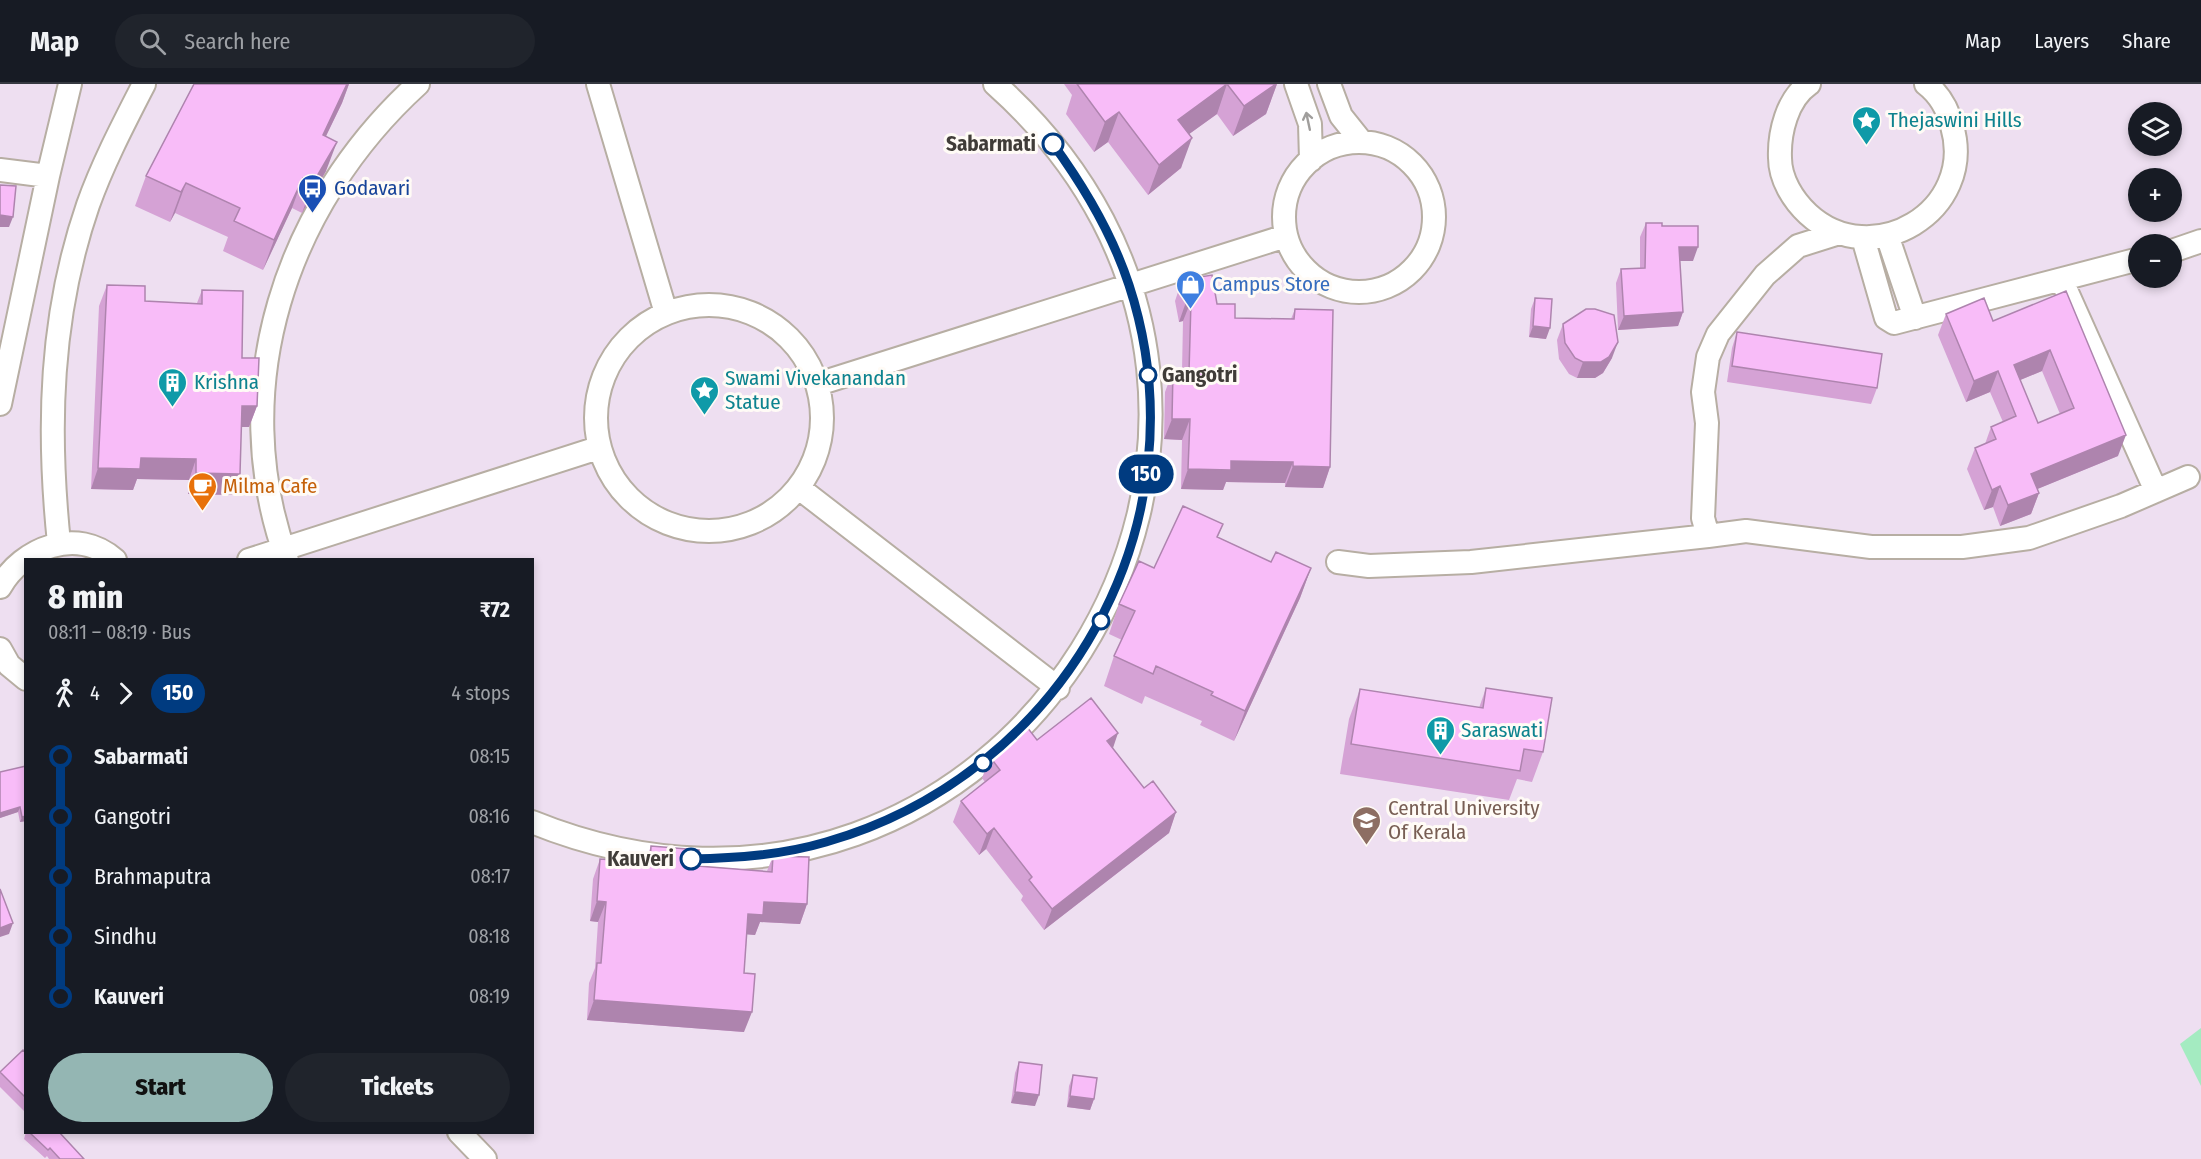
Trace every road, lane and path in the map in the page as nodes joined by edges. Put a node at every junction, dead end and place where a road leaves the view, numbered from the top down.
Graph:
1 (70, 84) edge
2 (144, 84) edge
3 (418, 84) edge
4 (598, 84) edge
5 (994, 84) edge
6 (1296, 84) edge
7 (1329, 84) edge
8 (1809, 84) edge
9 (1926, 84) edge
10 (1361, 141) junction
11 (1311, 160) junction
12 (0, 170) edge
13 (48, 176) junction
14 (1839, 233) junction
15 (1286, 236) junction
16 (1887, 236) junction
17 (1863, 238) junction
18 (2201, 241) edge
19 (2182, 247) edge
20 (2128, 262) edge
21 (2062, 281) junction
22 (1129, 286) junction
23 (666, 313) junction
24 (1915, 318) junction
25 (818, 384) junction
26 (0, 404) edge
27 (598, 447) junction
28 (2188, 477) dead end
29 (799, 488) junction
30 (2156, 491) junction
31 (1708, 536) junction
32 (59, 543) junction
33 (286, 554) edge
34 (113, 558) edge
35 (261, 558) edge
36 (1338, 562) dead end
37 (0, 587) edge
38 (0, 649) edge
39 (24, 678) edge
40 (1058, 688) junction
41 (534, 823) edge
42 (461, 1134) edge
43 (485, 1159) edge

1 - 13 street
2 - 32 street
3 - 33 street
4 - 23 street
5 - 22 street
11 -> 6 street
7 - 10 street
8 - 14 street
9 - 16 street
10 - 11 street
10 - 15 street
11 - 15 street
12 - 13 street
13 - 26 street
14 - 17 street
14 - 31 street
15 - 22 street
16 - 17 street
16 - 24 street
17 - 24 street
18 - 19 street
20 - 21 street
21 - 24 street
21 - 30 street
22 - 25 street
22 - 40 street
23 - 25 street
23 - 27 street
25 - 29 street
27 - 29 street
27 - 33 street
28 - 30 street
29 - 40 street
30 - 31 street
31 - 36 street
32 - 34 street
32 - 37 street
33 - 35 street
38 - 39 street
40 - 41 street
42 - 43 street

